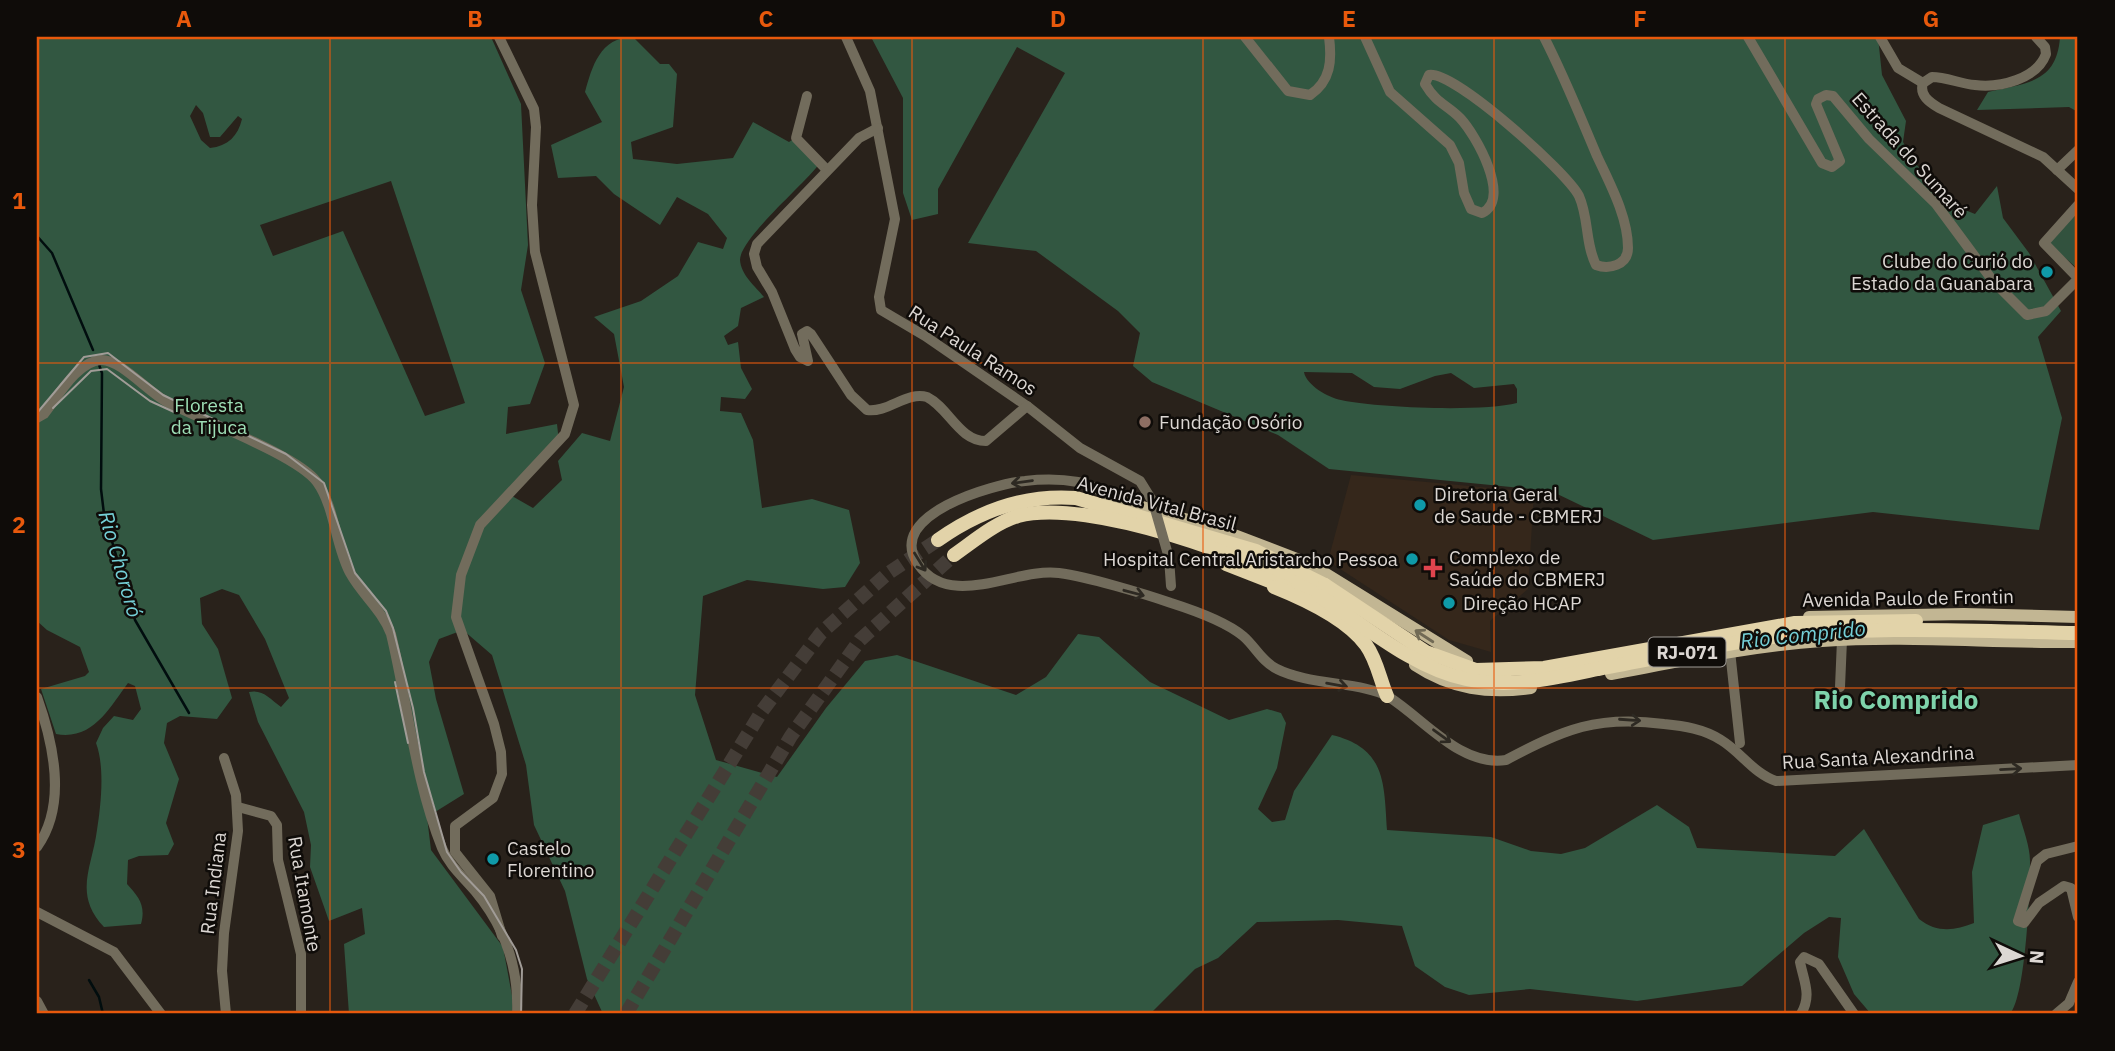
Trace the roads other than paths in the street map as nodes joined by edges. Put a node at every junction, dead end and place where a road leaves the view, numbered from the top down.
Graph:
1 (499, 37) edge
2 (846, 37) edge
3 (1245, 37) edge
4 (1329, 37) edge
5 (1365, 37) edge
6 (1544, 37) edge
7 (1748, 37) edge
8 (1880, 37) edge
9 (2036, 37) edge
10 (2051, 37) edge
11 (2045, 47) junction
12 (1923, 83) junction
13 (807, 96) dead end
14 (878, 128) junction
15 (2078, 150) edge
16 (827, 170) junction
17 (2057, 170) junction
18 (2078, 189) edge
19 (2078, 205) edge
20 (2078, 279) edge
21 (1027, 406) junction
22 (37, 418) edge
23 (1111, 498) junction
24 (988, 511) junction
25 (1065, 512) junction
26 (937, 540) tunnel mouth
27 (954, 555) tunnel mouth
28 (1236, 567) junction
29 (1349, 590) junction
30 (1322, 591) junction
31 (1170, 602) junction
32 (1337, 610) junction
33 (2045, 616) junction
34 (2078, 617) edge
35 (2078, 624) edge
36 (1727, 631) junction
37 (2078, 633) edge
38 (1842, 640) junction
39 (2045, 642) junction
40 (2078, 642) edge
41 (1730, 651) junction
42 (1840, 687) dead end
43 (1387, 696) junction
44 (37, 697) edge
45 (1740, 743) dead end
46 (224, 758) dead end
47 (2078, 765) edge
48 (237, 807) junction
49 (2078, 846) edge
50 (37, 847) edge
51 (37, 912) edge
52 (2078, 917) edge
53 (502, 936) junction
54 (2078, 982) edge
55 (37, 1002) edge
56 (44, 1014) edge
57 (161, 1014) edge
58 (226, 1014) edge
59 (301, 1014) edge
60 (517, 1014) edge
61 (1801, 1014) edge
62 (1854, 1014) edge
63 (2056, 1014) edge

1 - 53 street
2 - 14 street, Rua Paula Ramos
3 - 4 street
5 - 6 street
7 - 20 street, Estrada do Sumaré
8 - 12 street
9 - 11 street
10 - 11 street
11 - 12 street
12 - 17 street
13 - 16 street
14 - 16 street
14 - 21 street, Rua Paula Ramos
15 - 17 street
16 - 21 street
17 - 18 street
19 - 20 street
21 - 31 street, Rua Paula Ramos, bridge
22 - 53 street
23 - 24 highway
23 - 29 main road, Avenida Paulo de Frontin
23 -> 31 street, Rua Santa Alexandrina
24 - 26 highway, Avenida Vital Brasil
24 - 30 highway, Avenida Vital Brasil
25 - 27 highway, Avenida Vital Brasil
25 - 28 highway
25 - 30 highway, Avenida Vital Brasil
28 - 32 highway
28 - 43 highway
29 - 32 main road, bridge
36 -> 29 main road, Avenida Paulo de Frontin
30 - 35 highway, RJ-071, bridge
30 - 37 highway, RJ-071, bridge
31 -> 43 street, Rua Santa Alexandrina
32 - 41 main road
33 - 34 main road, Avenida Paulo de Frontin
33 - 36 main road, Avenida Paulo de Frontin
33 - 39 main road
36 - 41 main road, bridge
38 - 39 main road
38 - 41 main road
38 - 42 street
39 - 40 main road
41 - 45 street
43 -> 47 street, Rua Santa Alexandrina
44 - 50 street
46 - 48 street, Rua Indiana
48 - 58 street, Rua Indiana
48 - 59 street, Rua Itamonte
49 - 52 street
51 - 57 street
53 - 60 street
54 - 63 street
55 - 56 street
61 - 62 street

